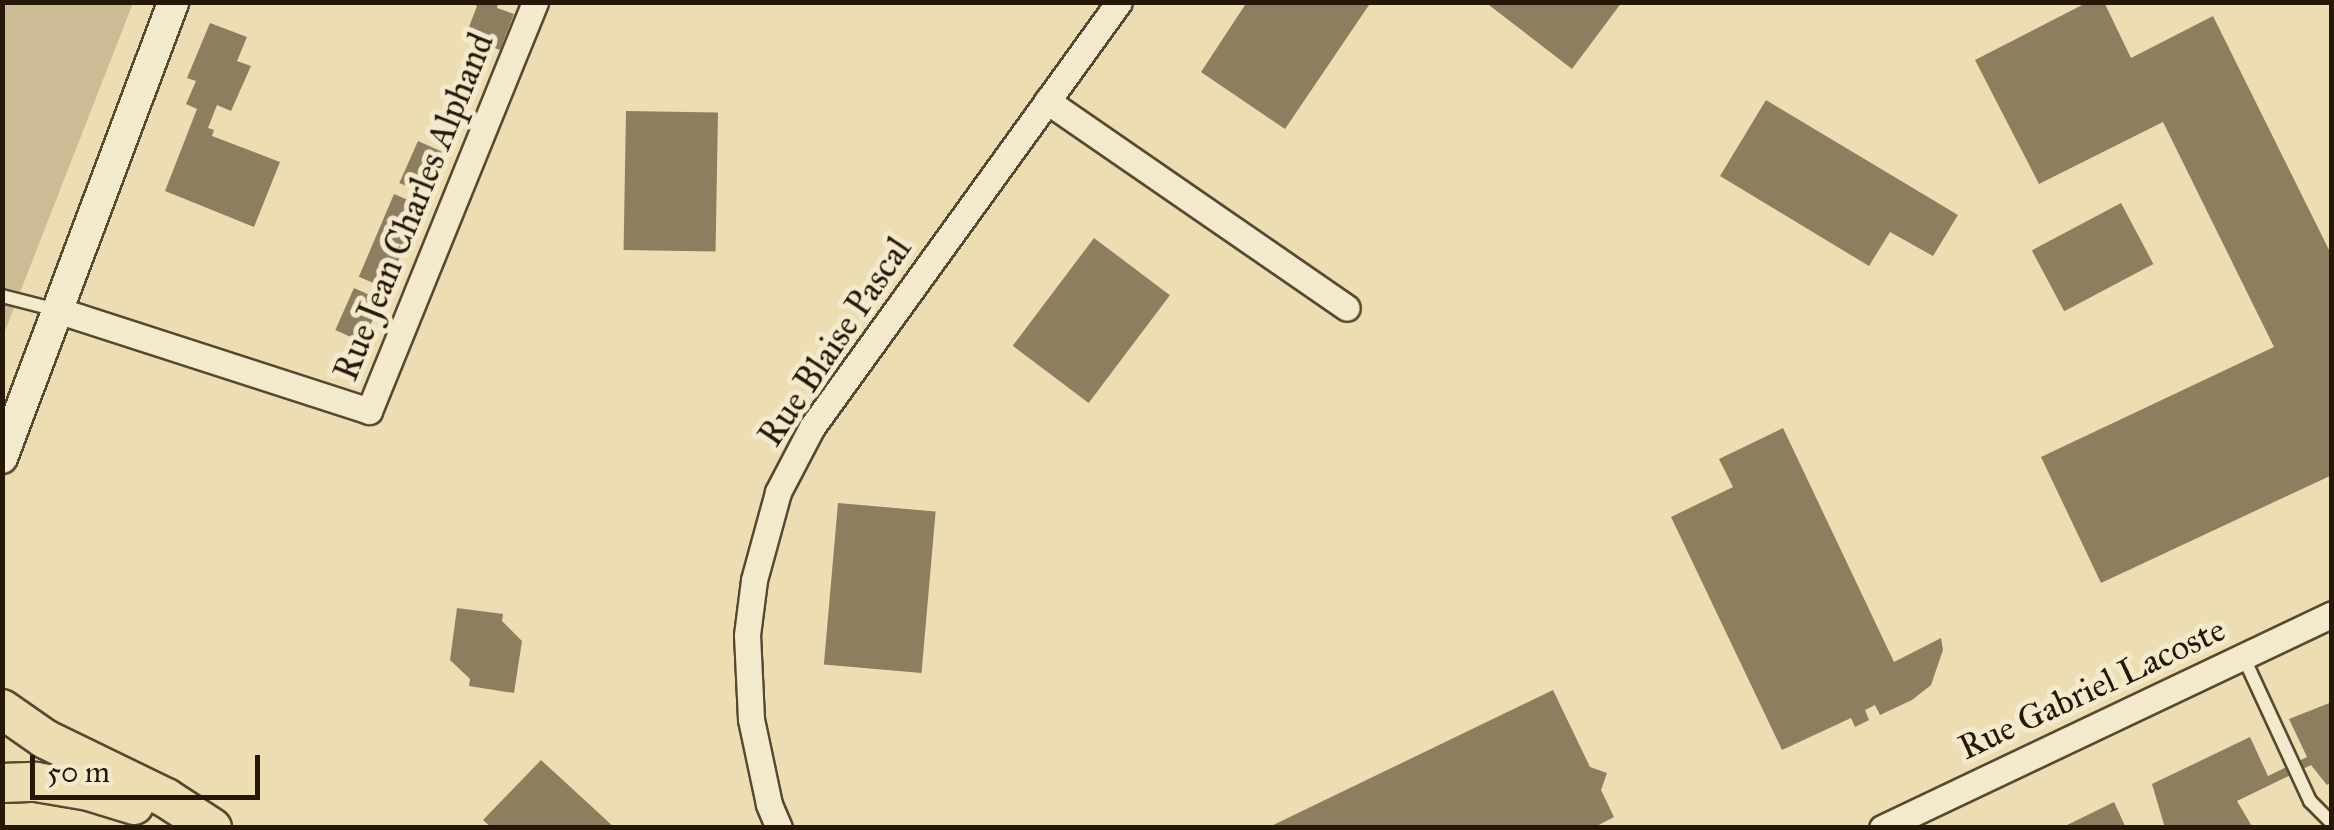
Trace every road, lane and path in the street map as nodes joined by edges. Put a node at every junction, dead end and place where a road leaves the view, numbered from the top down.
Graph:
1 (173, 2) edge
2 (535, 2) edge
3 (1119, 2) edge
4 (1048, 101) junction
5 (2, 296) edge
6 (1347, 308) dead end
7 (57, 310) junction
8 (2, 458) edge
9 (2332, 614) edge
10 (2243, 656) junction
11 (2, 710) edge
12 (2, 783) edge
13 (2332, 823) edge
14 (210, 827) edge
15 (779, 828) edge
16 (1882, 828) edge

1 - 7 street
2 - 7 street, Rue Jean Charles Alphand
3 - 4 street, Rue Blaise Pascal
4 - 6 street
4 - 15 street, Rue Blaise Pascal
5 - 7 lane
7 - 8 street
9 - 10 street, Rue Gabriel Lacoste
10 - 13 lane
10 - 16 street, Rue Gabriel Lacoste
11 - 14 main road
12 - 14 main road

